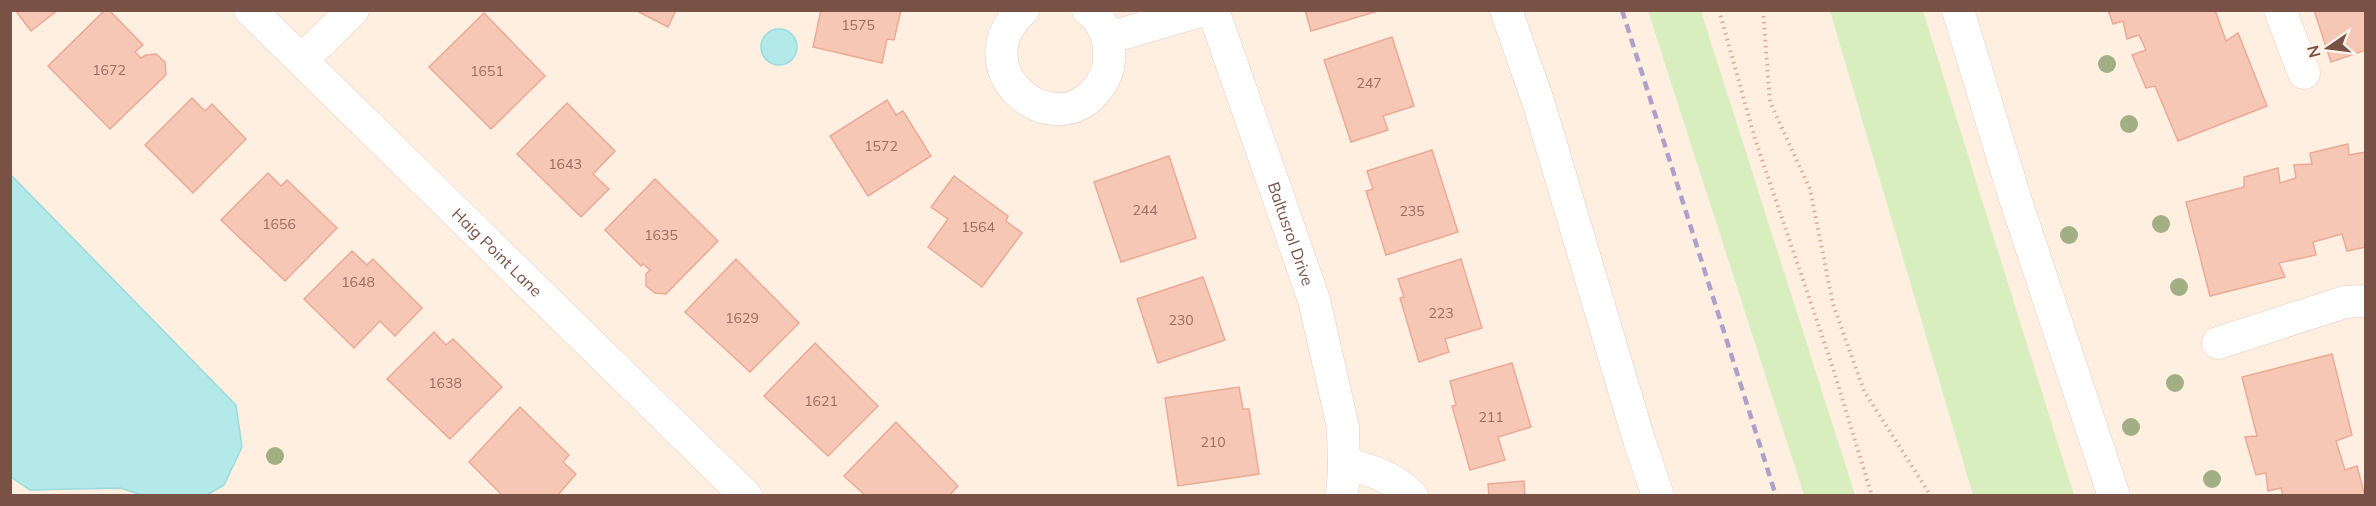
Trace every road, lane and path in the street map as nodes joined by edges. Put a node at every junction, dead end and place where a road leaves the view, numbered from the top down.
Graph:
1 (250, 10) edge
2 (353, 10) edge
3 (1023, 10) edge
4 (1088, 10) edge
5 (1204, 10) edge
6 (1212, 10) edge
7 (1506, 10) edge
8 (1719, 10) edge
9 (1763, 10) edge
10 (1958, 10) edge
11 (2280, 10) edge
12 (1107, 38) junction
13 (302, 60) junction
14 (2304, 73) dead end
15 (2366, 301) edge
16 (2218, 343) dead end
17 (1344, 463) junction
18 (746, 495) edge
19 (1342, 495) edge
20 (1412, 495) edge
21 (1658, 495) edge
22 (1872, 495) edge
23 (1931, 495) edge
24 (2114, 495) edge

1 - 13 street, Haig Point Lane
2 - 13 street
3 - 12 street
4 - 12 street
5 - 12 street
6 - 17 street, Baltusrol Drive
7 - 21 street
8 - 22 path
9 - 23 path
10 - 24 street
11 - 14 street
13 - 18 street, Haig Point Lane
15 - 16 street
17 - 19 street, Baltusrol Drive
17 - 20 street

